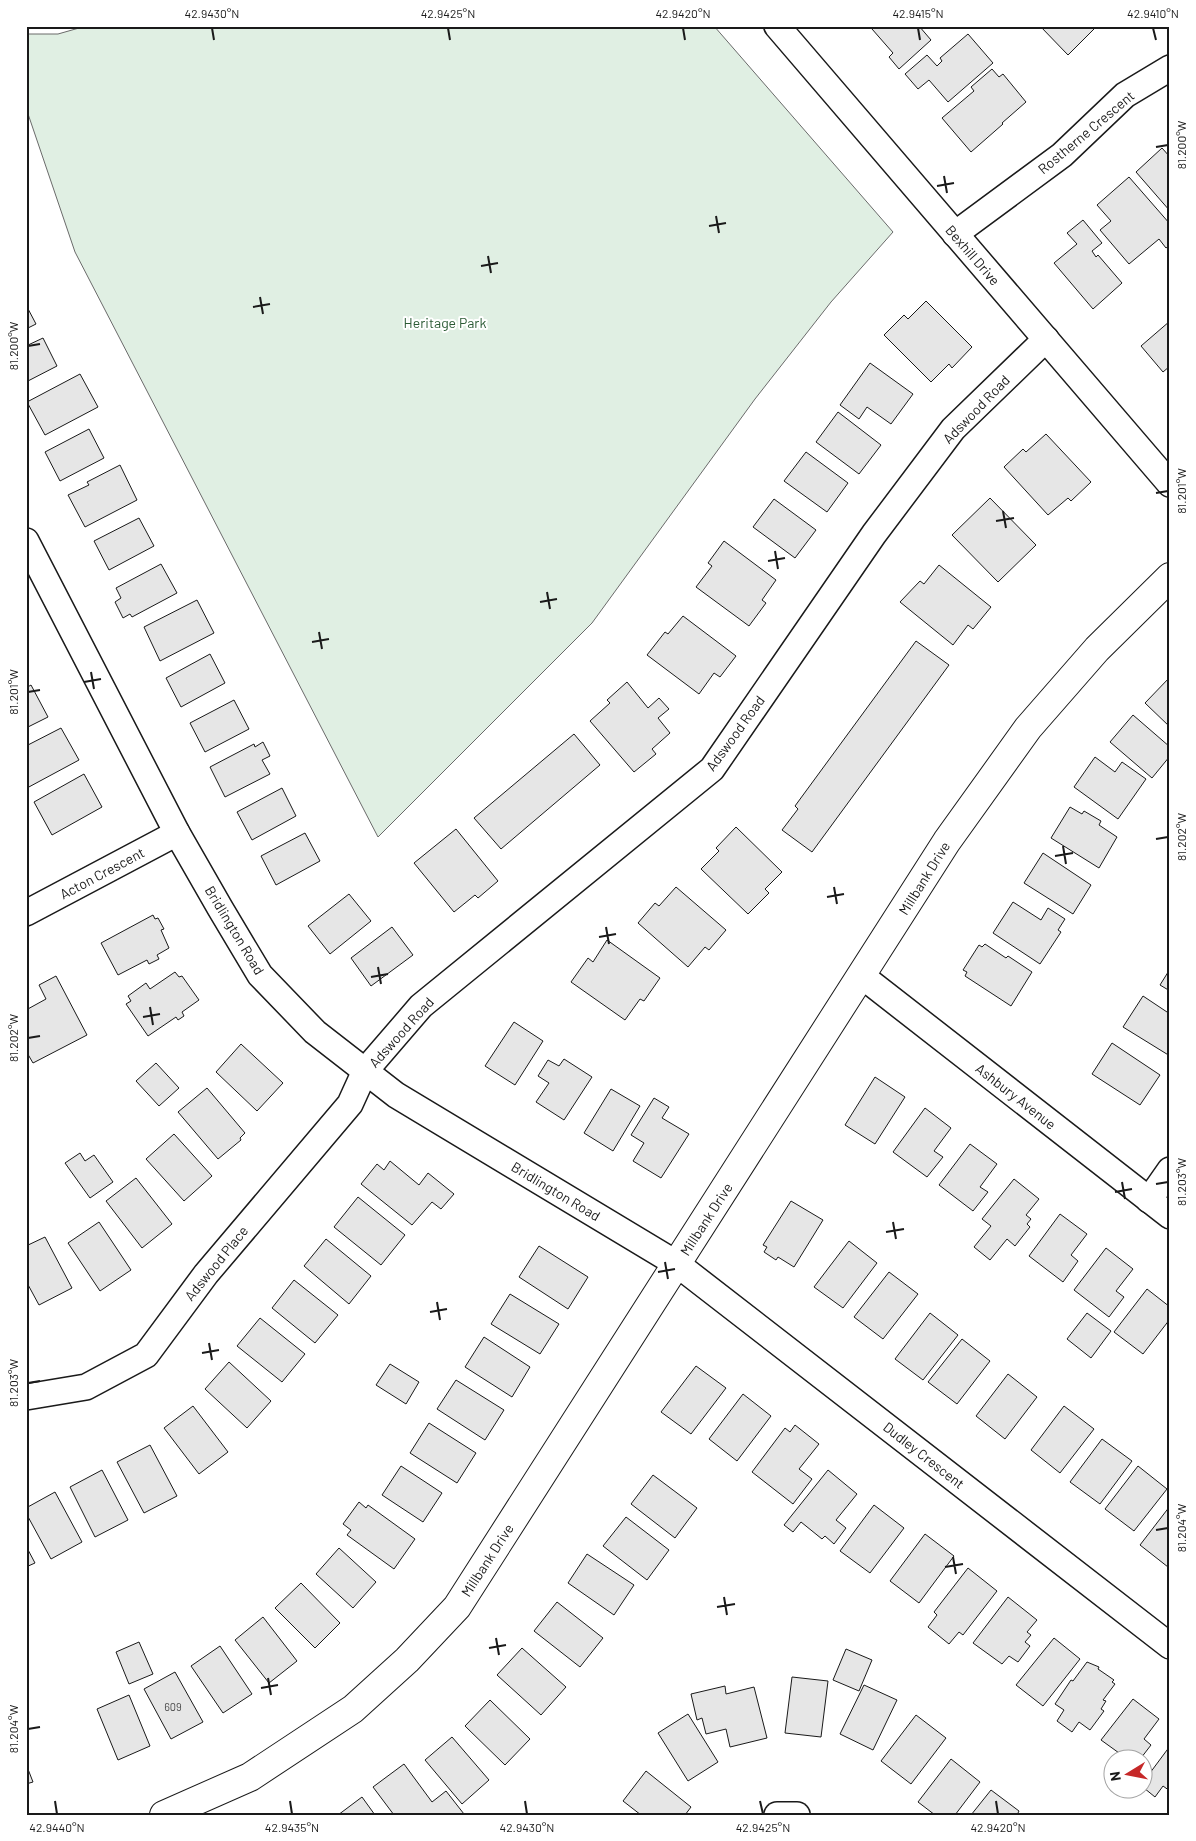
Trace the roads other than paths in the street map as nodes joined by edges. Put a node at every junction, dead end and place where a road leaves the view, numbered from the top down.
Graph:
1 (777, 26) edge
2 (1170, 68) edge
3 (955, 234) junction
4 (1046, 339) junction
5 (1170, 484) edge
6 (26, 541) edge
7 (1170, 577) edge
8 (177, 833) junction
9 (26, 913) edge
10 (862, 976) junction
11 (365, 1072) junction
12 (1170, 1170) edge
13 (1149, 1200) junction
14 (1170, 1216) edge
15 (677, 1264) junction
16 (26, 1397) edge
17 (1170, 1646) edge
18 (164, 1815) edge
19 (777, 1815) edge
20 (798, 1815) edge

1 - 3 street, Bexhill Drive
2 - 3 street, Rostherne Crescent
3 - 4 street, Bexhill Drive
4 - 5 street, Bexhill Drive
4 - 11 street, Adswood Road
6 - 8 street, Bridlington Road
7 - 10 street, Millbank Drive
8 - 9 street, Acton Crescent
8 - 11 street, Bridlington Road
10 - 13 street, Ashbury Avenue
10 - 15 street, Millbank Drive
11 - 15 street, Bridlington Road
11 - 16 street, Adswood Place
12 - 13 street
13 - 14 street, Ashbury Avenue
15 - 17 street, Dudley Crescent
15 - 18 street, Millbank Drive
19 - 20 street

